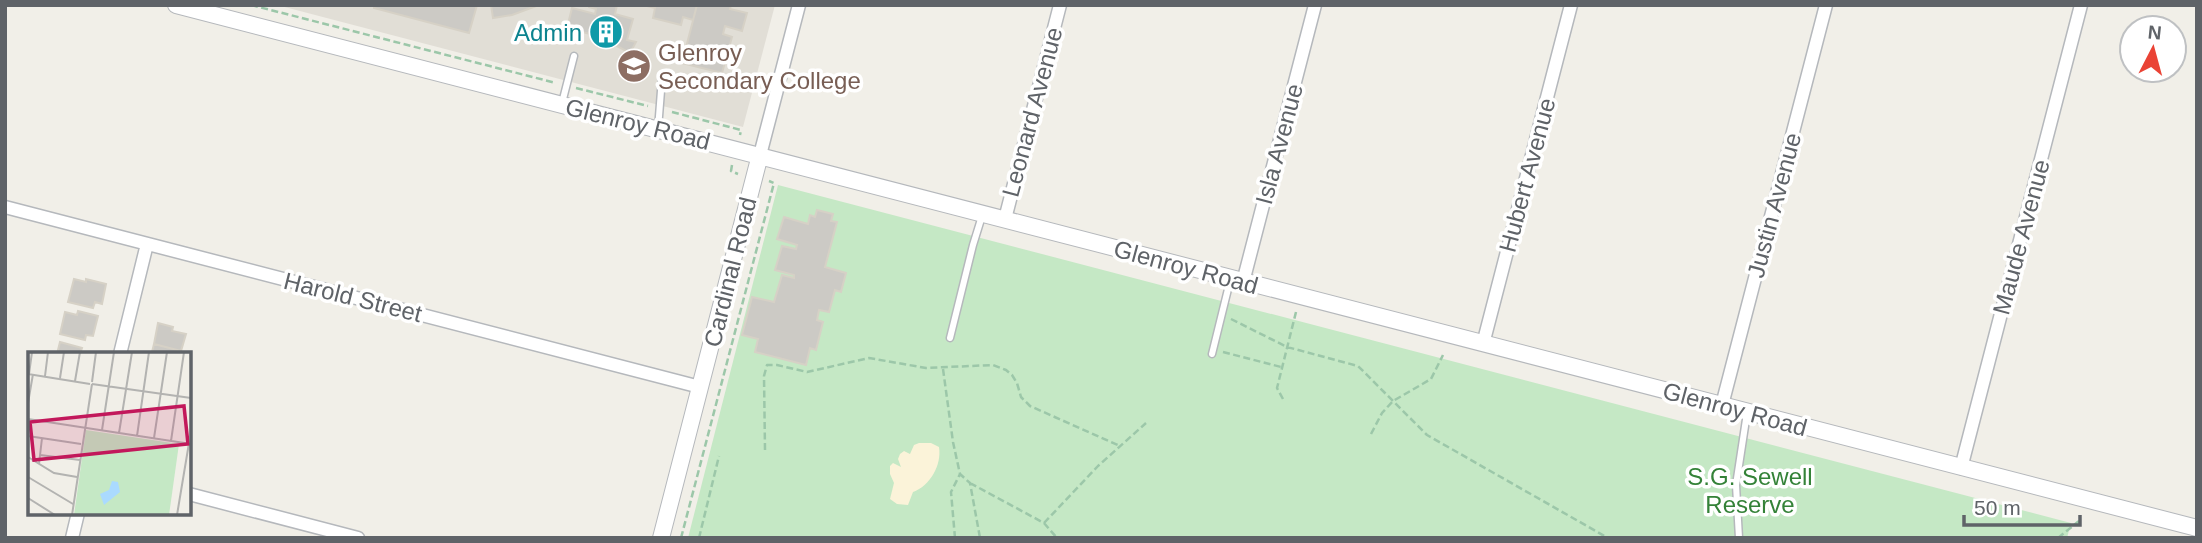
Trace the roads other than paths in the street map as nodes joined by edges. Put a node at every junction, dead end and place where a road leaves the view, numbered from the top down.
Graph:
1 (176, 5) edge
2 (799, 5) edge
3 (1060, 5) edge
4 (1315, 5) edge
5 (1571, 5) edge
6 (1826, 5) edge
7 (2081, 5) edge
8 (574, 56) dead end
9 (662, 78) dead end
10 (562, 104) junction
11 (658, 129) junction
12 (760, 155) junction
13 (5, 207) edge
14 (983, 214) junction
15 (1005, 219) junction
16 (148, 244) junction
17 (1237, 280) junction
18 (950, 338) dead end
19 (1483, 344) junction
20 (121, 352) edge
21 (1213, 352) road end
22 (701, 387) junction
23 (1722, 405) junction
24 (1748, 411) junction
25 (1961, 468) junction
26 (191, 495) edge
27 (78, 515) edge
28 (2197, 528) edge
29 (72, 538) edge
30 (358, 538) edge
31 (661, 538) edge
32 (1739, 538) edge

1 - 10 street, Glenroy Road
2 - 12 street, Cardinal Road
3 - 15 street, Leonard Avenue
4 - 17 street, Isla Avenue
5 - 19 street, Hubert Avenue
6 - 23 street, Justin Avenue
7 - 25 street, Maude Avenue
8 - 10 lane
9 - 11 lane
10 - 11 street, Glenroy Road
11 - 12 street, Glenroy Road
12 - 14 street, Glenroy Road
12 - 22 street, Cardinal Road
13 - 16 street, Harold Street
14 - 15 street, Glenroy Road
14 - 18 lane
15 - 17 street, Glenroy Road
16 - 20 street
16 - 22 street, Harold Street
17 - 19 street, Glenroy Road
17 - 21 lane
19 - 23 street, Glenroy Road
22 - 31 street, Cardinal Road
23 - 24 street, Glenroy Road
24 - 25 street, Glenroy Road
24 - 32 lane
25 - 28 street, Glenroy Road
26 - 30 street
27 - 29 street

